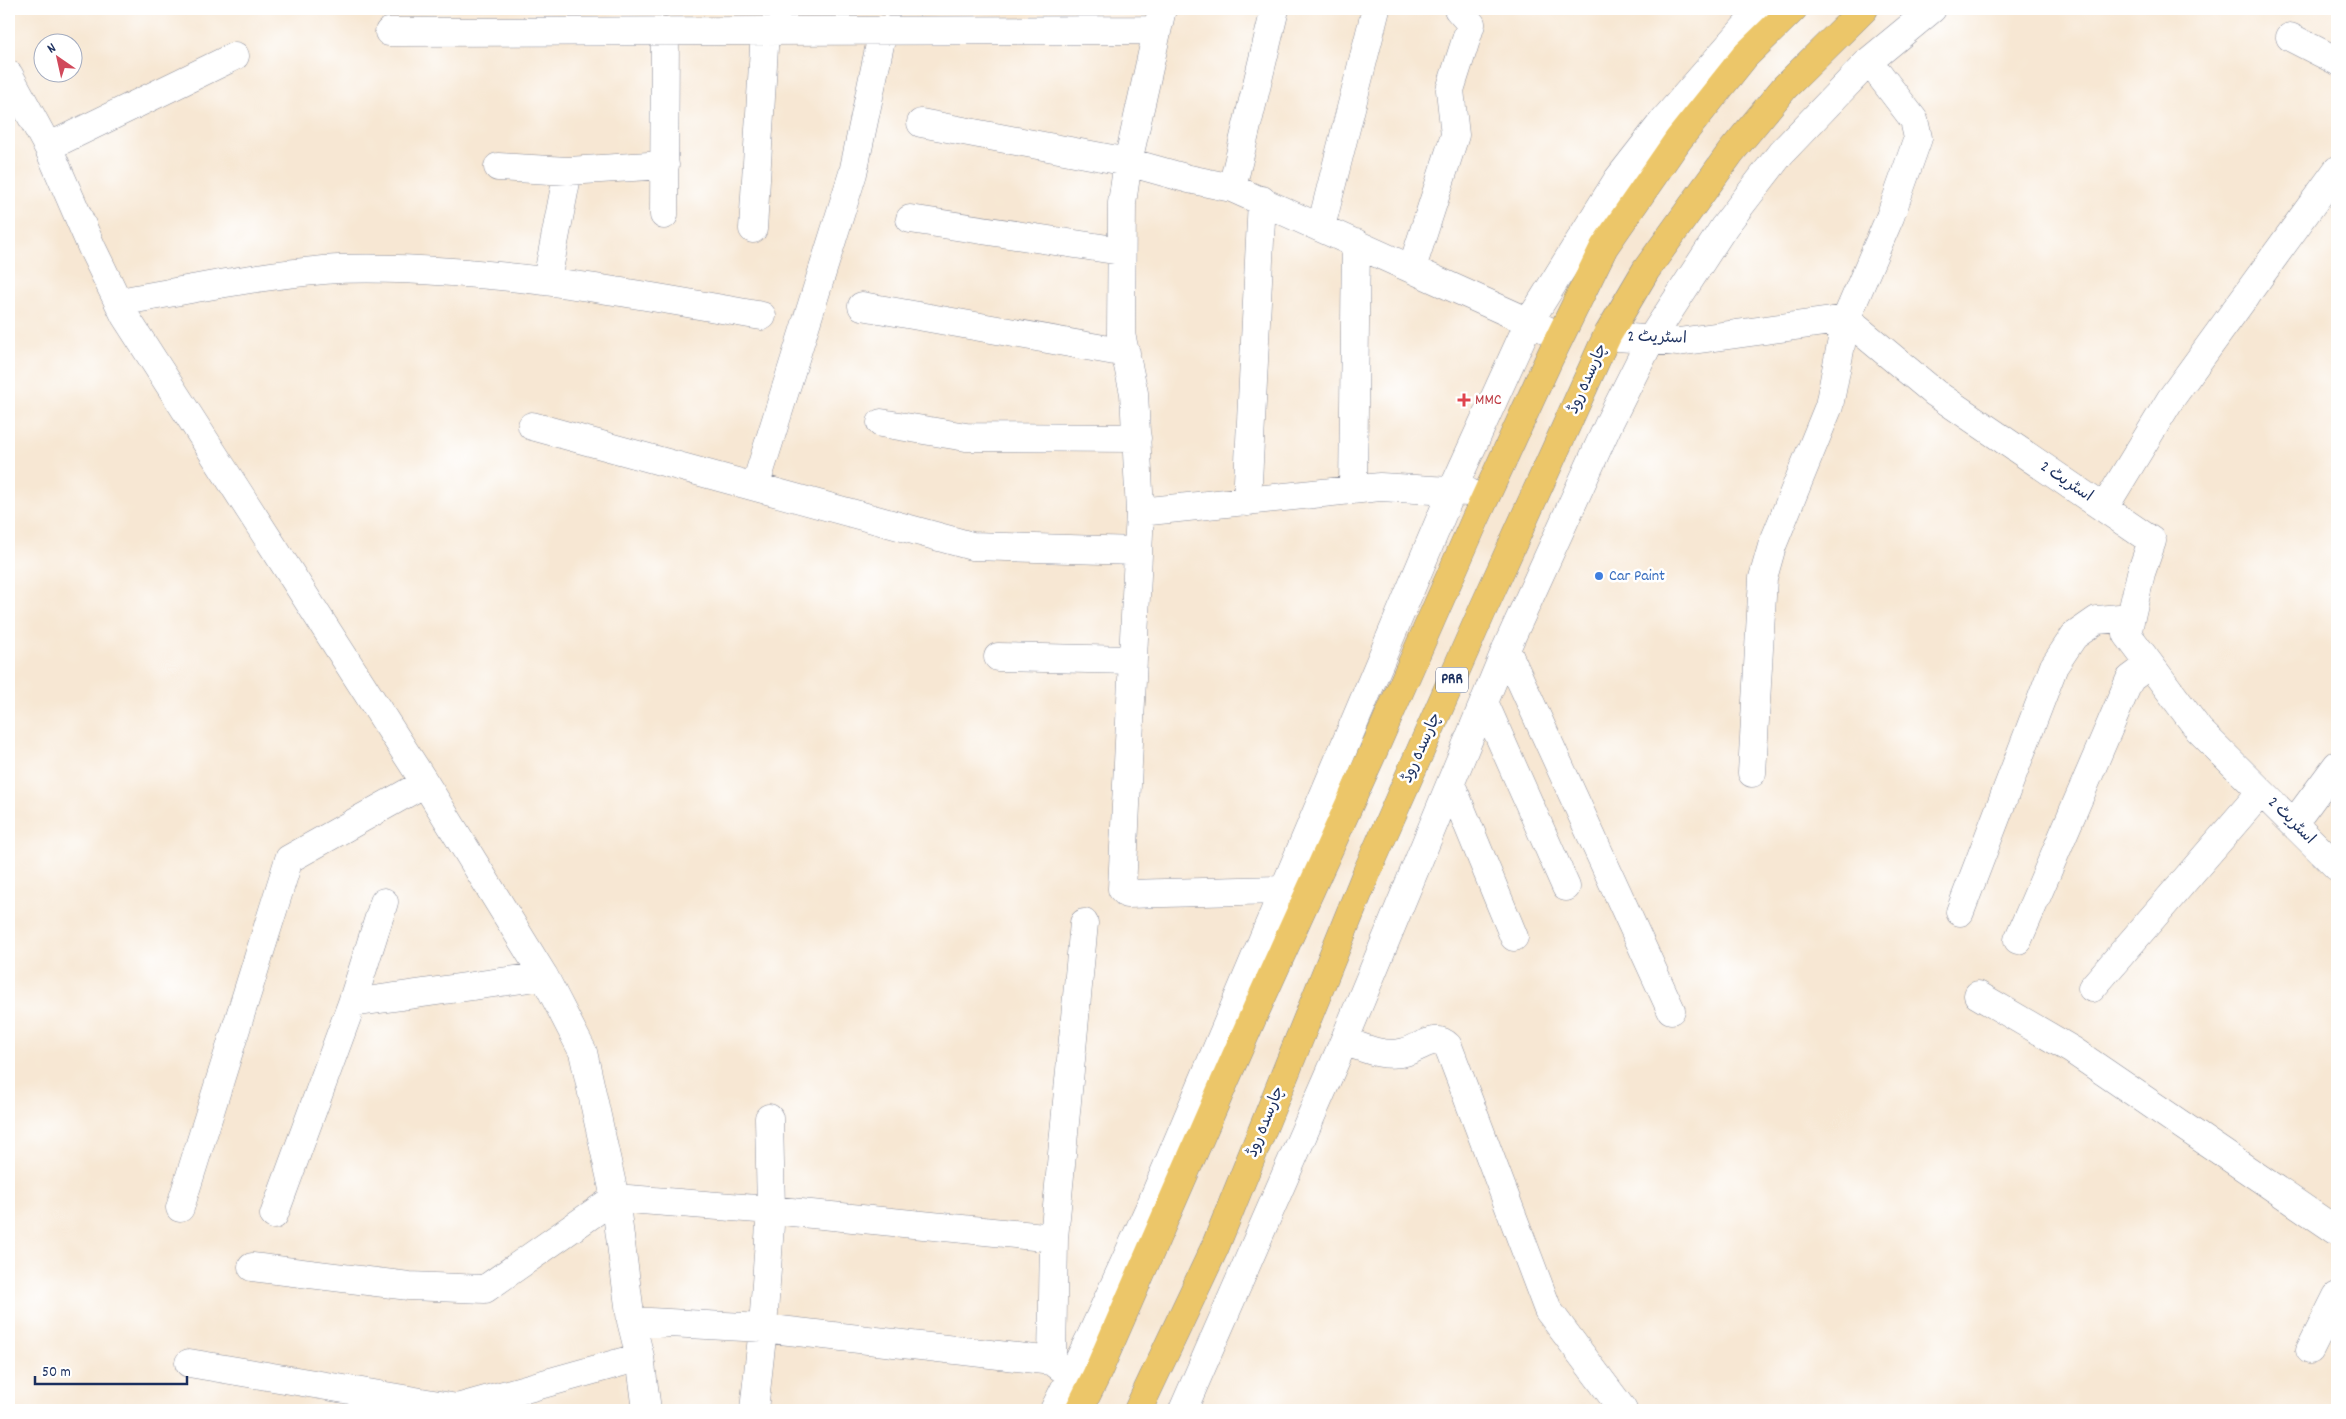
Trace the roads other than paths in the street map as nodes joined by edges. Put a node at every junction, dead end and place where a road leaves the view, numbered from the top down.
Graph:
1 (1275, 9) edge
2 (1376, 9) edge
3 (1458, 9) edge
4 (1761, 9) edge
5 (1793, 9) edge
6 (1864, 9) edge
7 (1932, 9) edge
8 (565, 20) edge
9 (1159, 20) edge
10 (665, 30) junction
11 (883, 30) junction
12 (765, 31) junction
13 (389, 32) dead end
14 (2290, 37) dead end
15 (235, 56) dead end
16 (1869, 61) junction
17 (2337, 61) edge
18 (9, 75) edge
19 (921, 123) dead end
20 (48, 148) junction
21 (1128, 162) junction
22 (664, 165) junction
23 (498, 167) dead end
24 (2337, 170) edge
25 (568, 171) junction
26 (1232, 188) junction
27 (1262, 200) junction
28 (664, 215) dead end
29 (910, 218) dead end
30 (1321, 227) junction
31 (753, 229) dead end
32 (1356, 243) junction
33 (1121, 251) junction
34 (1412, 268) junction
35 (547, 280) junction
36 (119, 302) junction
37 (862, 306) dead end
38 (762, 316) dead end
39 (1846, 319) junction
40 (1529, 322) junction
41 (1560, 336) junction
42 (1607, 336) junction
43 (1651, 339) junction
44 (1126, 353) junction
45 (881, 423) dead end
46 (532, 426) dead end
47 (1137, 438) junction
48 (756, 487) junction
49 (1353, 488) junction
50 (1452, 491) junction
51 (1487, 494) junction
52 (1247, 502) junction
53 (2104, 508) junction
54 (1140, 512) junction
55 (1137, 551) junction
56 (2131, 617) junction
57 (1506, 648) junction
58 (998, 656) dead end
59 (1132, 660) junction
60 (2150, 665) junction
61 (1484, 702) junction
62 (2337, 765) edge
63 (1752, 772) dead end
64 (425, 783) junction
65 (1451, 784) junction
66 (1356, 788) junction
67 (2262, 792) junction
68 (1396, 806) junction
69 (2294, 823) junction
70 (2337, 867) edge
71 (1566, 887) dead end
72 (1282, 890) junction
73 (384, 902) dead end
74 (1960, 912) dead end
75 (1084, 923) dead end
76 (1514, 937) dead end
77 (2018, 940) dead end
78 (544, 976) junction
79 (2092, 988) dead end
80 (1978, 995) dead end
81 (352, 1003) junction
82 (1670, 1010) dead end
83 (1344, 1041) junction
84 (769, 1118) dead end
85 (616, 1198) junction
86 (180, 1208) dead end
87 (771, 1210) junction
88 (274, 1216) dead end
89 (2337, 1231) edge
90 (1054, 1238) junction
91 (252, 1267) dead end
92 (2337, 1296) edge
93 (631, 1321) junction
94 (763, 1328) junction
95 (2310, 1350) dead end
96 (640, 1357) junction
97 (189, 1363) dead end
98 (1062, 1368) junction
99 (647, 1410) edge
100 (754, 1410) edge
101 (1054, 1410) edge
102 (1079, 1410) edge
103 (1138, 1410) edge
104 (1183, 1410) edge
105 (1623, 1410) edge

1 - 26 street
2 - 30 street
3 - 34 street
4 - 40 street
5 - 41 highway, PRR
6 - 42 highway, چارسدہ روڈ / PRR
7 - 16 street
8 - 10 street
8 - 13 street
9 - 11 street
9 - 21 street
10 - 12 street
10 - 22 street
11 - 12 street
11 - 48 street
12 - 31 street
14 - 17 street
15 - 20 street
16 - 39 street
16 - 43 street
18 - 20 street
19 - 21 street
20 - 36 street
21 - 26 street
21 - 33 street
22 - 25 street
22 - 28 street
23 - 25 street
24 - 53 street
25 - 35 street
26 - 27 street
27 - 30 street
27 - 52 street
29 - 33 street
30 - 32 street
32 - 34 street
32 - 49 street
33 - 44 street
34 - 40 street
35 - 36 street
35 - 38 street
36 - 64 street
37 - 44 street
39 - 43 street, اسٹریٹ 2
39 - 53 street, اسٹریٹ 2
39 - 63 street
40 - 41 street
40 - 50 street
41 - 51 highway, PRR
42 - 43 street, اسٹریٹ 2
42 - 68 highway, چارسدہ روڈ / PRR
43 - 57 street
44 - 47 street
45 - 47 street
46 - 48 street
47 - 54 street
48 - 55 street
49 - 50 street
49 - 52 street
50 - 51 street
50 - 72 street
51 - 66 highway, PRR
52 - 54 street
53 - 56 street, اسٹریٹ 2
54 - 55 street
55 - 59 street
56 - 60 street, اسٹریٹ 2
56 - 74 street
57 - 61 street
57 - 82 street
58 - 59 street
59 - 72 street
60 - 67 street, اسٹریٹ 2
60 - 77 street
61 - 65 street
61 - 71 street
62 - 69 street
64 - 78 street
64 - 86 street
65 - 76 street
65 - 83 street
66 - 68 highway
66 - 102 highway, PRR
67 - 69 street, اسٹریٹ 2
67 - 79 street
68 - 103 highway, چارسدہ روڈ / PRR
69 - 70 street, اسٹریٹ 2
72 - 98 street
73 - 81 street
75 - 90 street
78 - 81 street
78 - 85 street
80 - 89 street
81 - 88 street
83 - 104 street
83 - 105 street
84 - 87 street
85 - 87 street
85 - 91 street
85 - 93 street
87 - 90 street
87 - 94 street
90 - 98 street
92 - 95 street
93 - 94 street
93 - 96 street
94 - 98 street
94 - 100 street
96 - 97 street
96 - 99 street
98 - 101 street

